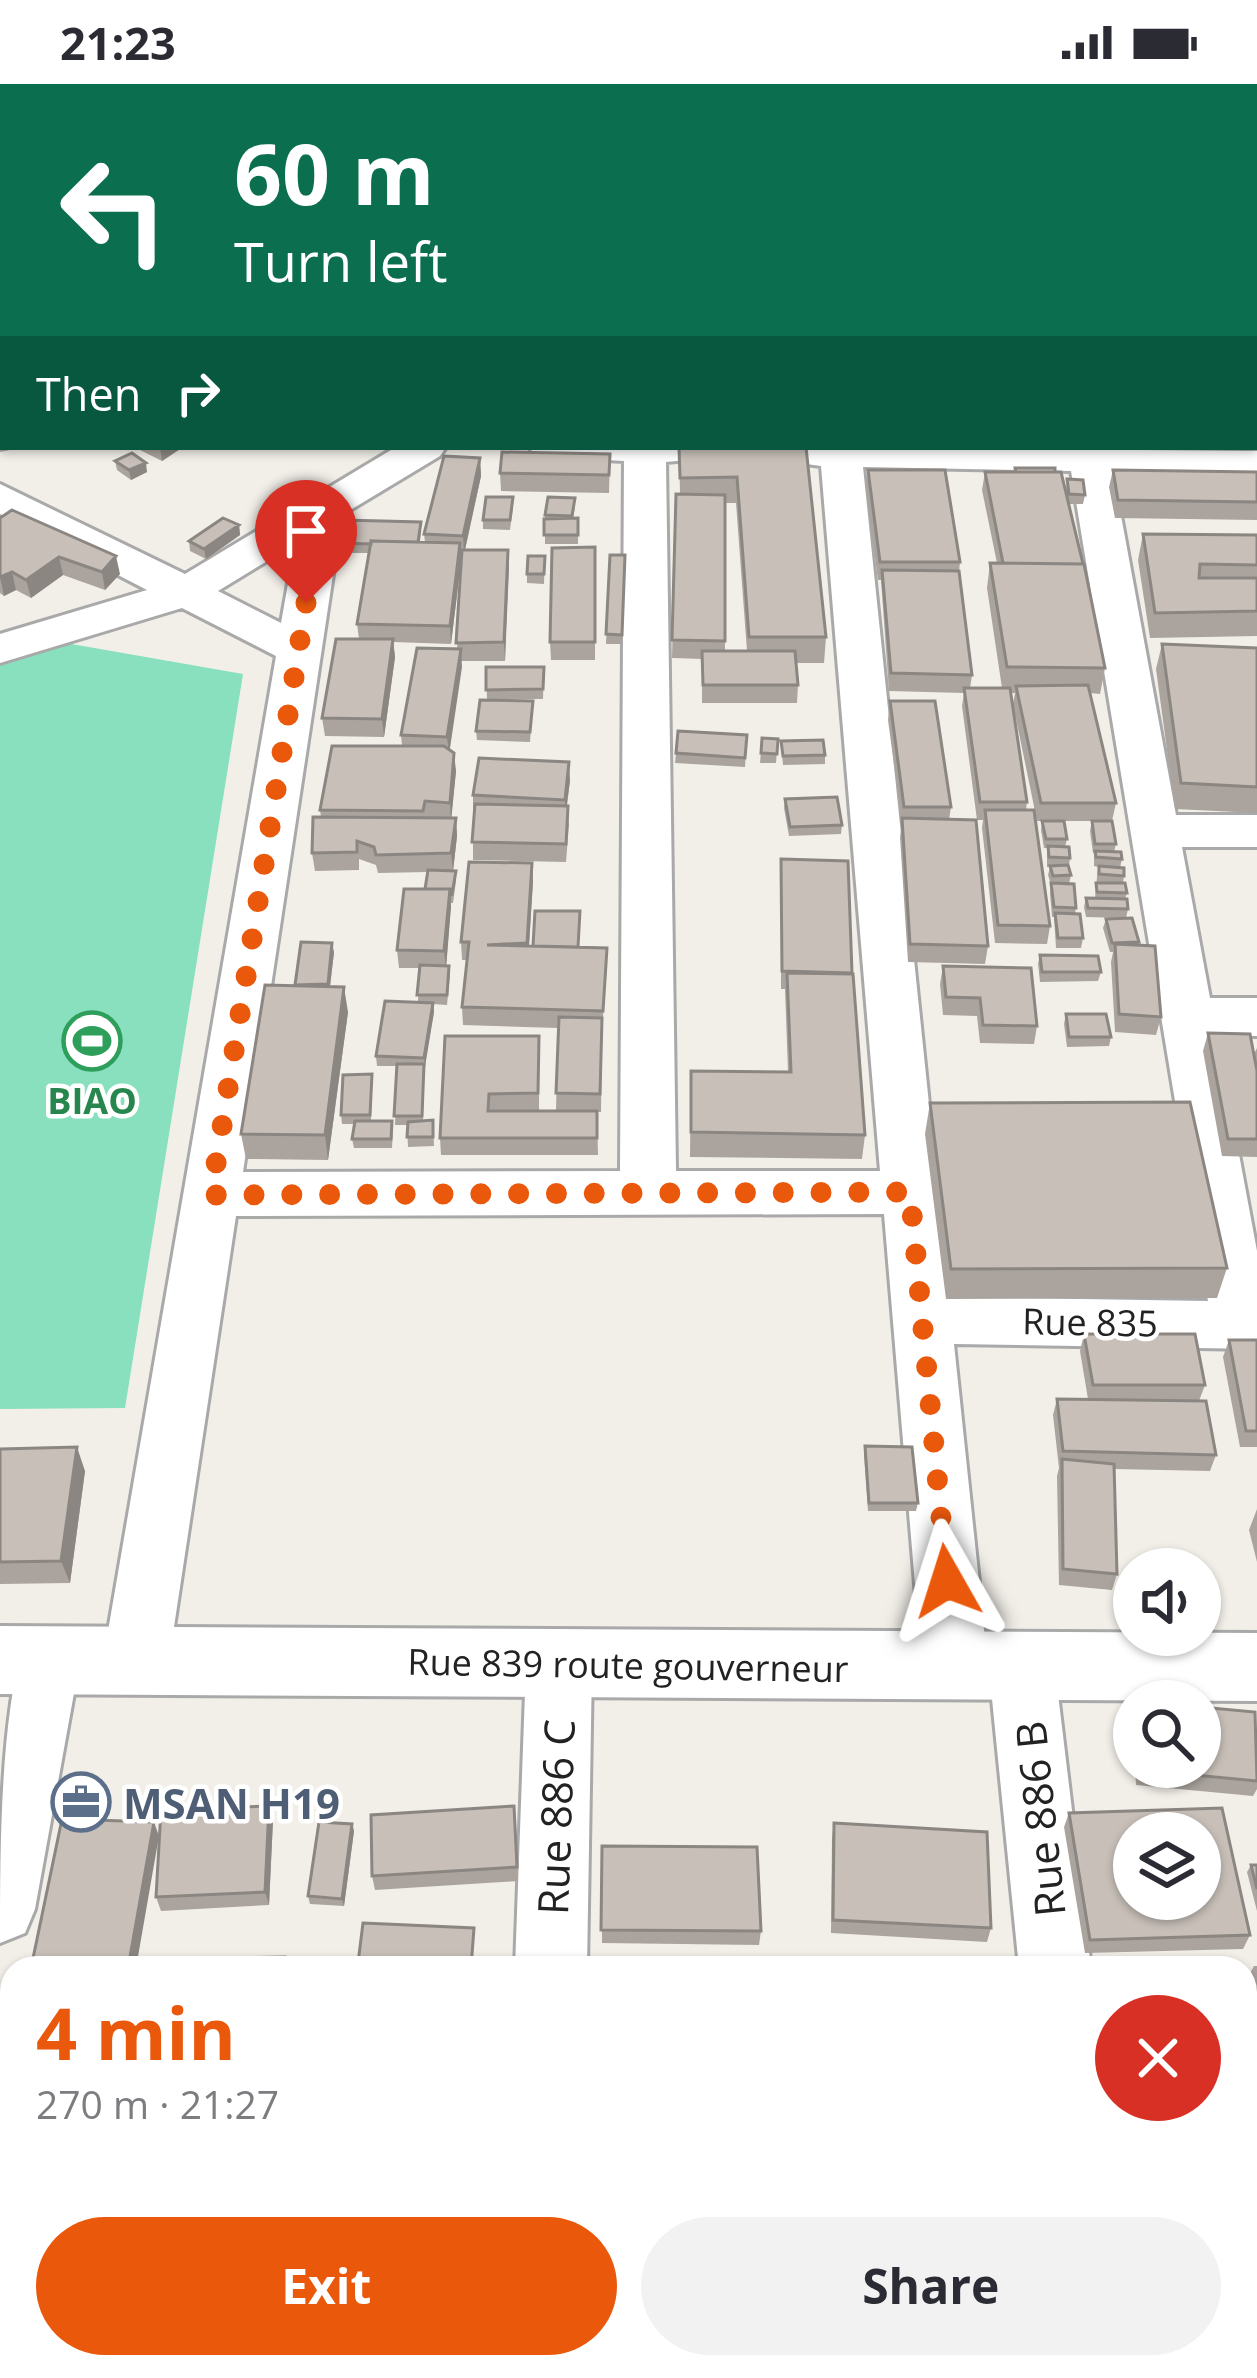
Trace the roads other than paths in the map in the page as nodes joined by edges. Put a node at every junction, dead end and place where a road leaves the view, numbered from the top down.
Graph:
1 (420, 450) edge
2 (645, 450) edge
3 (688, 450) edge
4 (841, 450) edge
5 (732, 451) edge
6 (776, 452) edge
7 (1090, 459) junction
8 (1257, 463) edge
9 (0, 496) edge
10 (322, 510) junction
11 (186, 592) junction
12 (0, 649) edge
13 (298, 650) junction
14 (1154, 831) junction
15 (1257, 831) edge
16 (1187, 1017) junction
17 (1257, 1017) edge
18 (910, 1192) junction
19 (648, 1193) junction
20 (211, 1195) junction
21 (922, 1320) junction
22 (1249, 1324) edge
23 (23, 1660) edge
24 (136, 1660) junction
25 (559, 1665) junction
26 (1257, 1667) edge
27 (989, 1669) junction
28 (0, 1909) edge
29 (550, 1956) edge
30 (1052, 1956) edge

1 - 10 street
2 - 19 street
3 - 5 street
4 - 6 street
4 - 7 street
4 - 18 street, Rue 886 B
7 - 8 street
7 - 14 street
9 - 11 street
10 - 11 street
10 - 13 street
11 - 12 street
11 - 13 street
13 - 20 street
14 - 15 street
14 - 16 street
16 - 17 street
16 - 22 street
18 - 19 street
18 - 21 street, Rue 886 B
19 - 20 street
20 - 24 street
21 - 22 street, Rue 835
21 - 27 street, Rue 886 B
23 - 24 street, Rue 839 route gouverneur
23 - 28 street
24 - 25 street, Rue 839 route gouverneur
25 - 27 street, Rue 839 route gouverneur
25 - 29 street, Rue 886 C
26 - 27 street, Rue 839 route gouverneur
27 - 30 street, Rue 886 B

